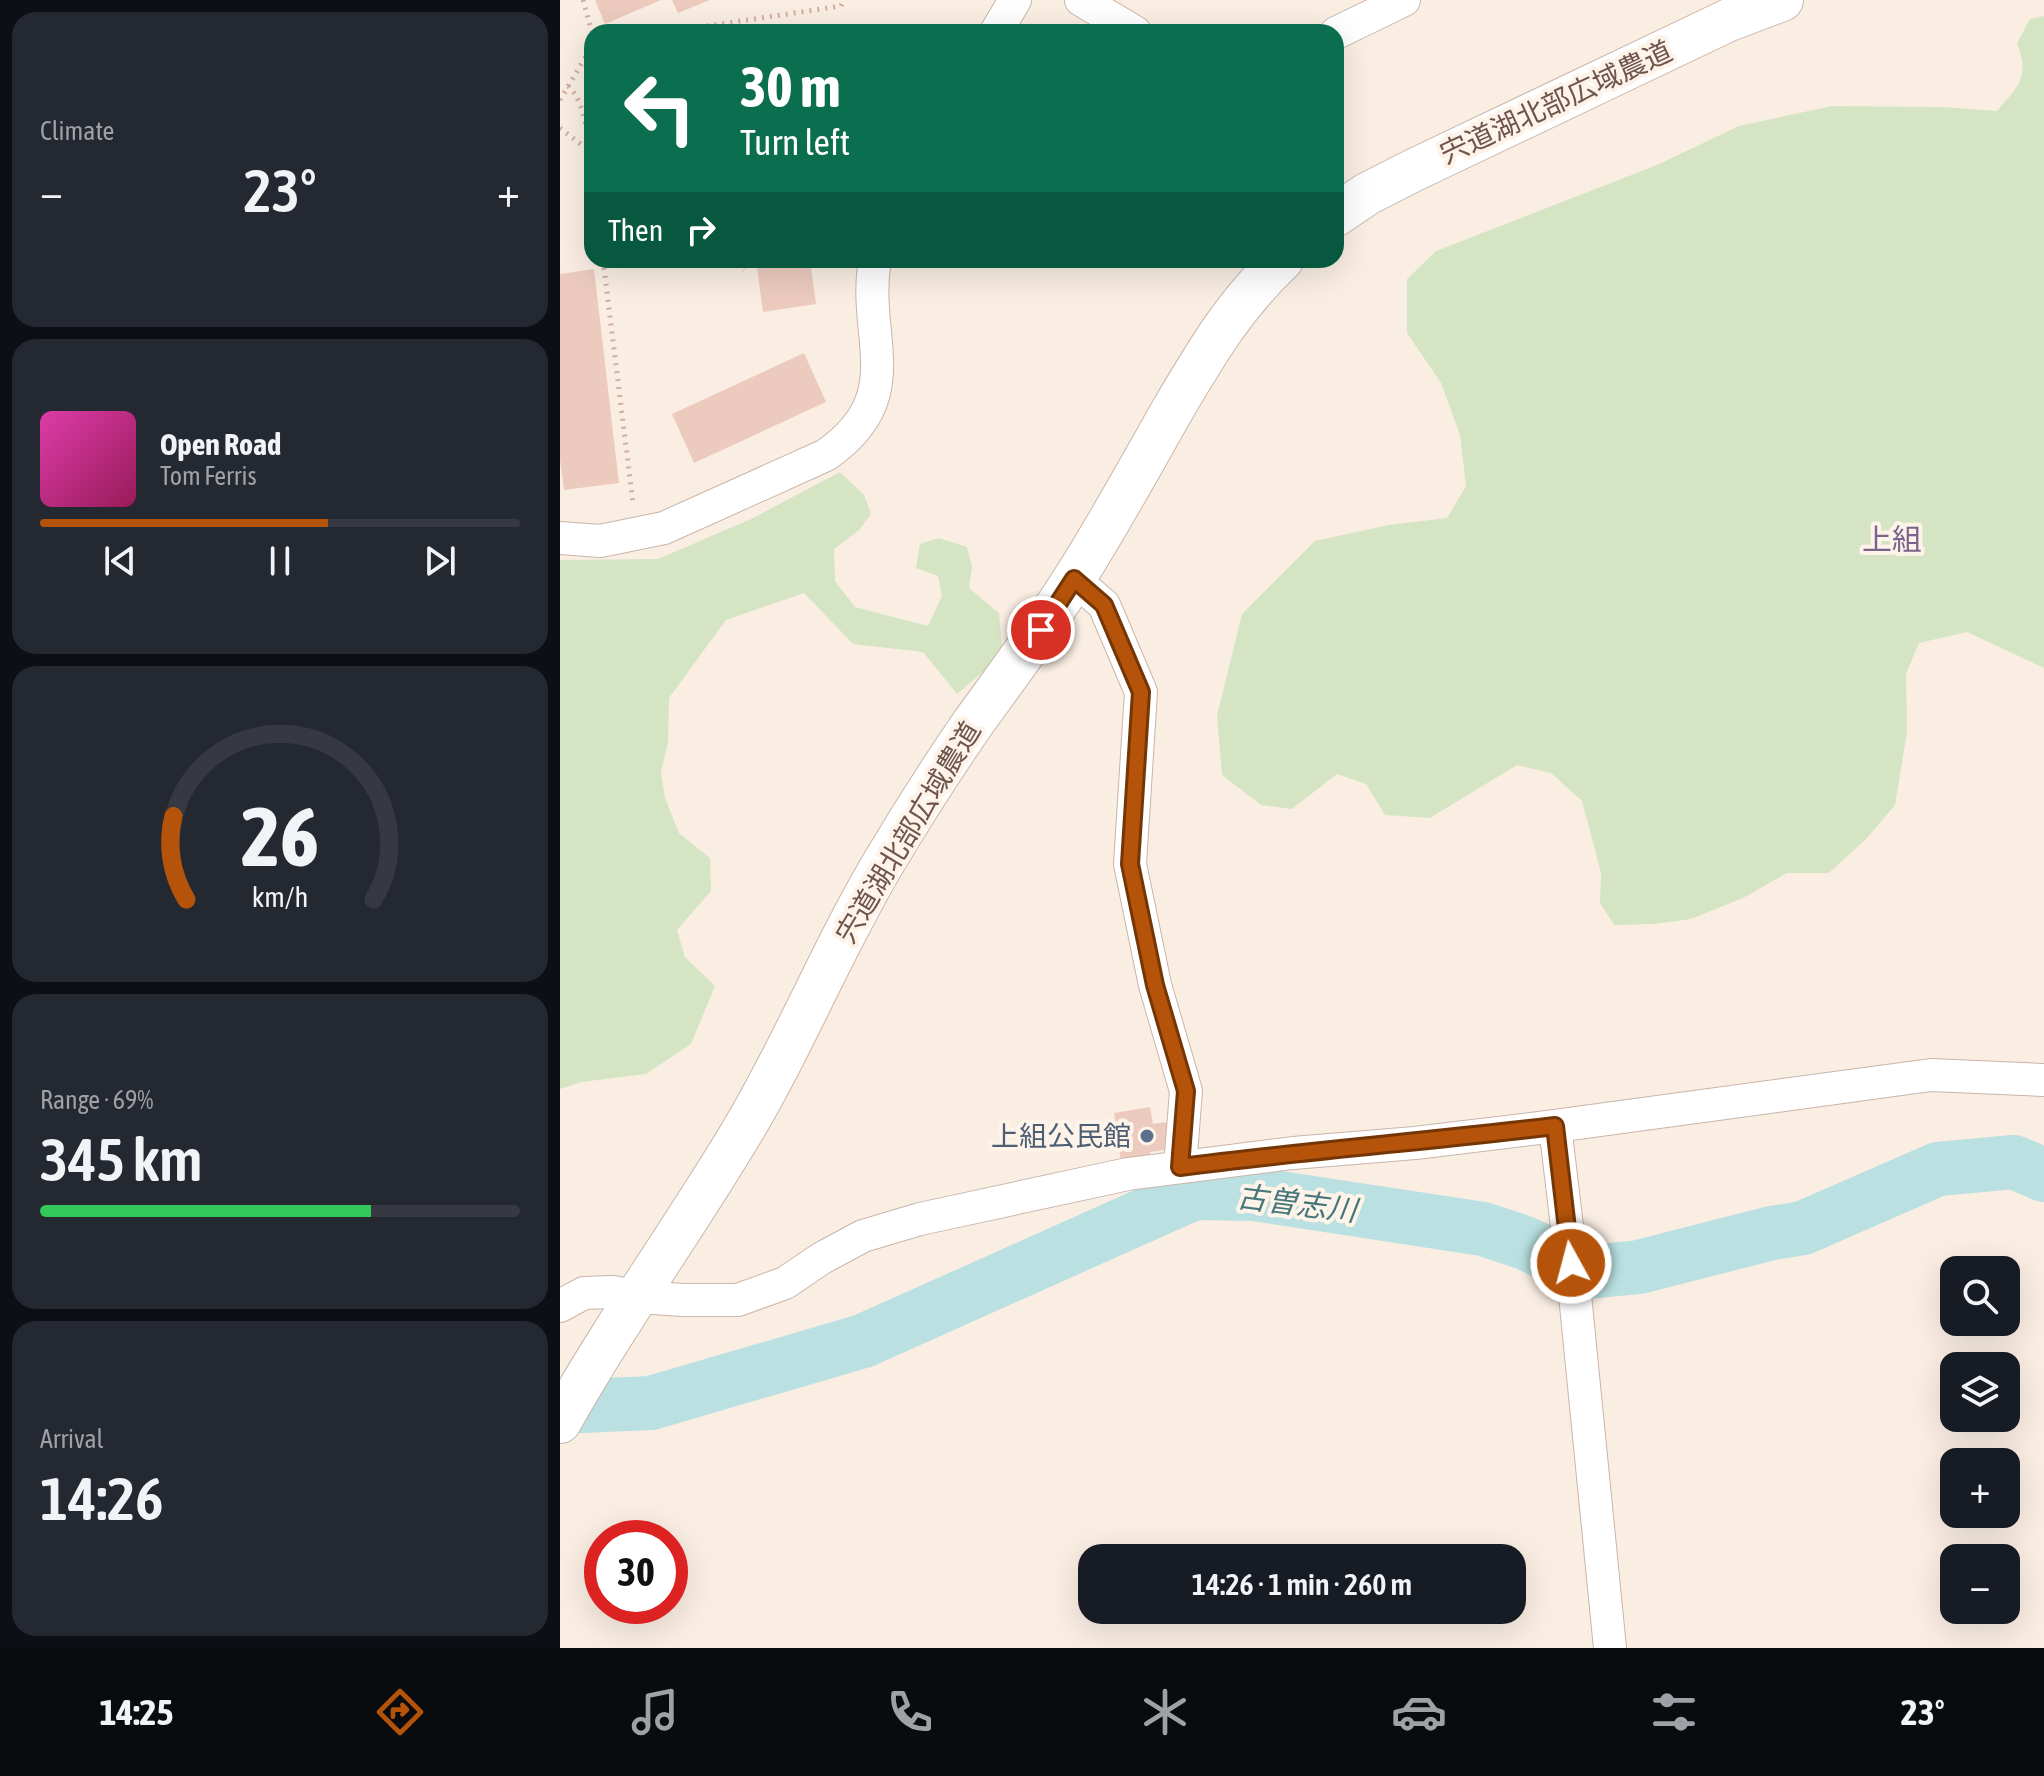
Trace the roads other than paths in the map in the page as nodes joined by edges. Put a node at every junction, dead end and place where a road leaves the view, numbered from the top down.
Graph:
1 (1015, 0) edge
2 (1081, 0) edge
3 (1404, 0) edge
4 (1782, 0) edge
5 (1724, 10) edge
6 (1344, 19) edge
7 (1001, 24) edge
8 (1122, 24) edge
9 (1344, 210) edge
10 (875, 268) edge
11 (1274, 268) edge
12 (560, 538) edge
13 (1074, 579) junction
14 (2044, 1080) edge
15 (1555, 1126) junction
16 (1180, 1167) junction
17 (639, 1297) junction
18 (560, 1306) edge
19 (560, 1422) edge
20 (1610, 1648) edge

1 - 7 street
2 - 8 street
3 - 6 street
4 - 5 street, 宍道湖北部広域農道
5 - 9 street, 宍道湖北部広域農道
10 - 12 street
11 - 13 street, 宍道湖北部広域農道
13 - 16 street
13 - 17 street, 宍道湖北部広域農道
14 - 15 street
15 - 16 street
15 - 20 street
16 - 17 street
17 - 18 street
17 - 19 street, 宍道湖北部広域農道

